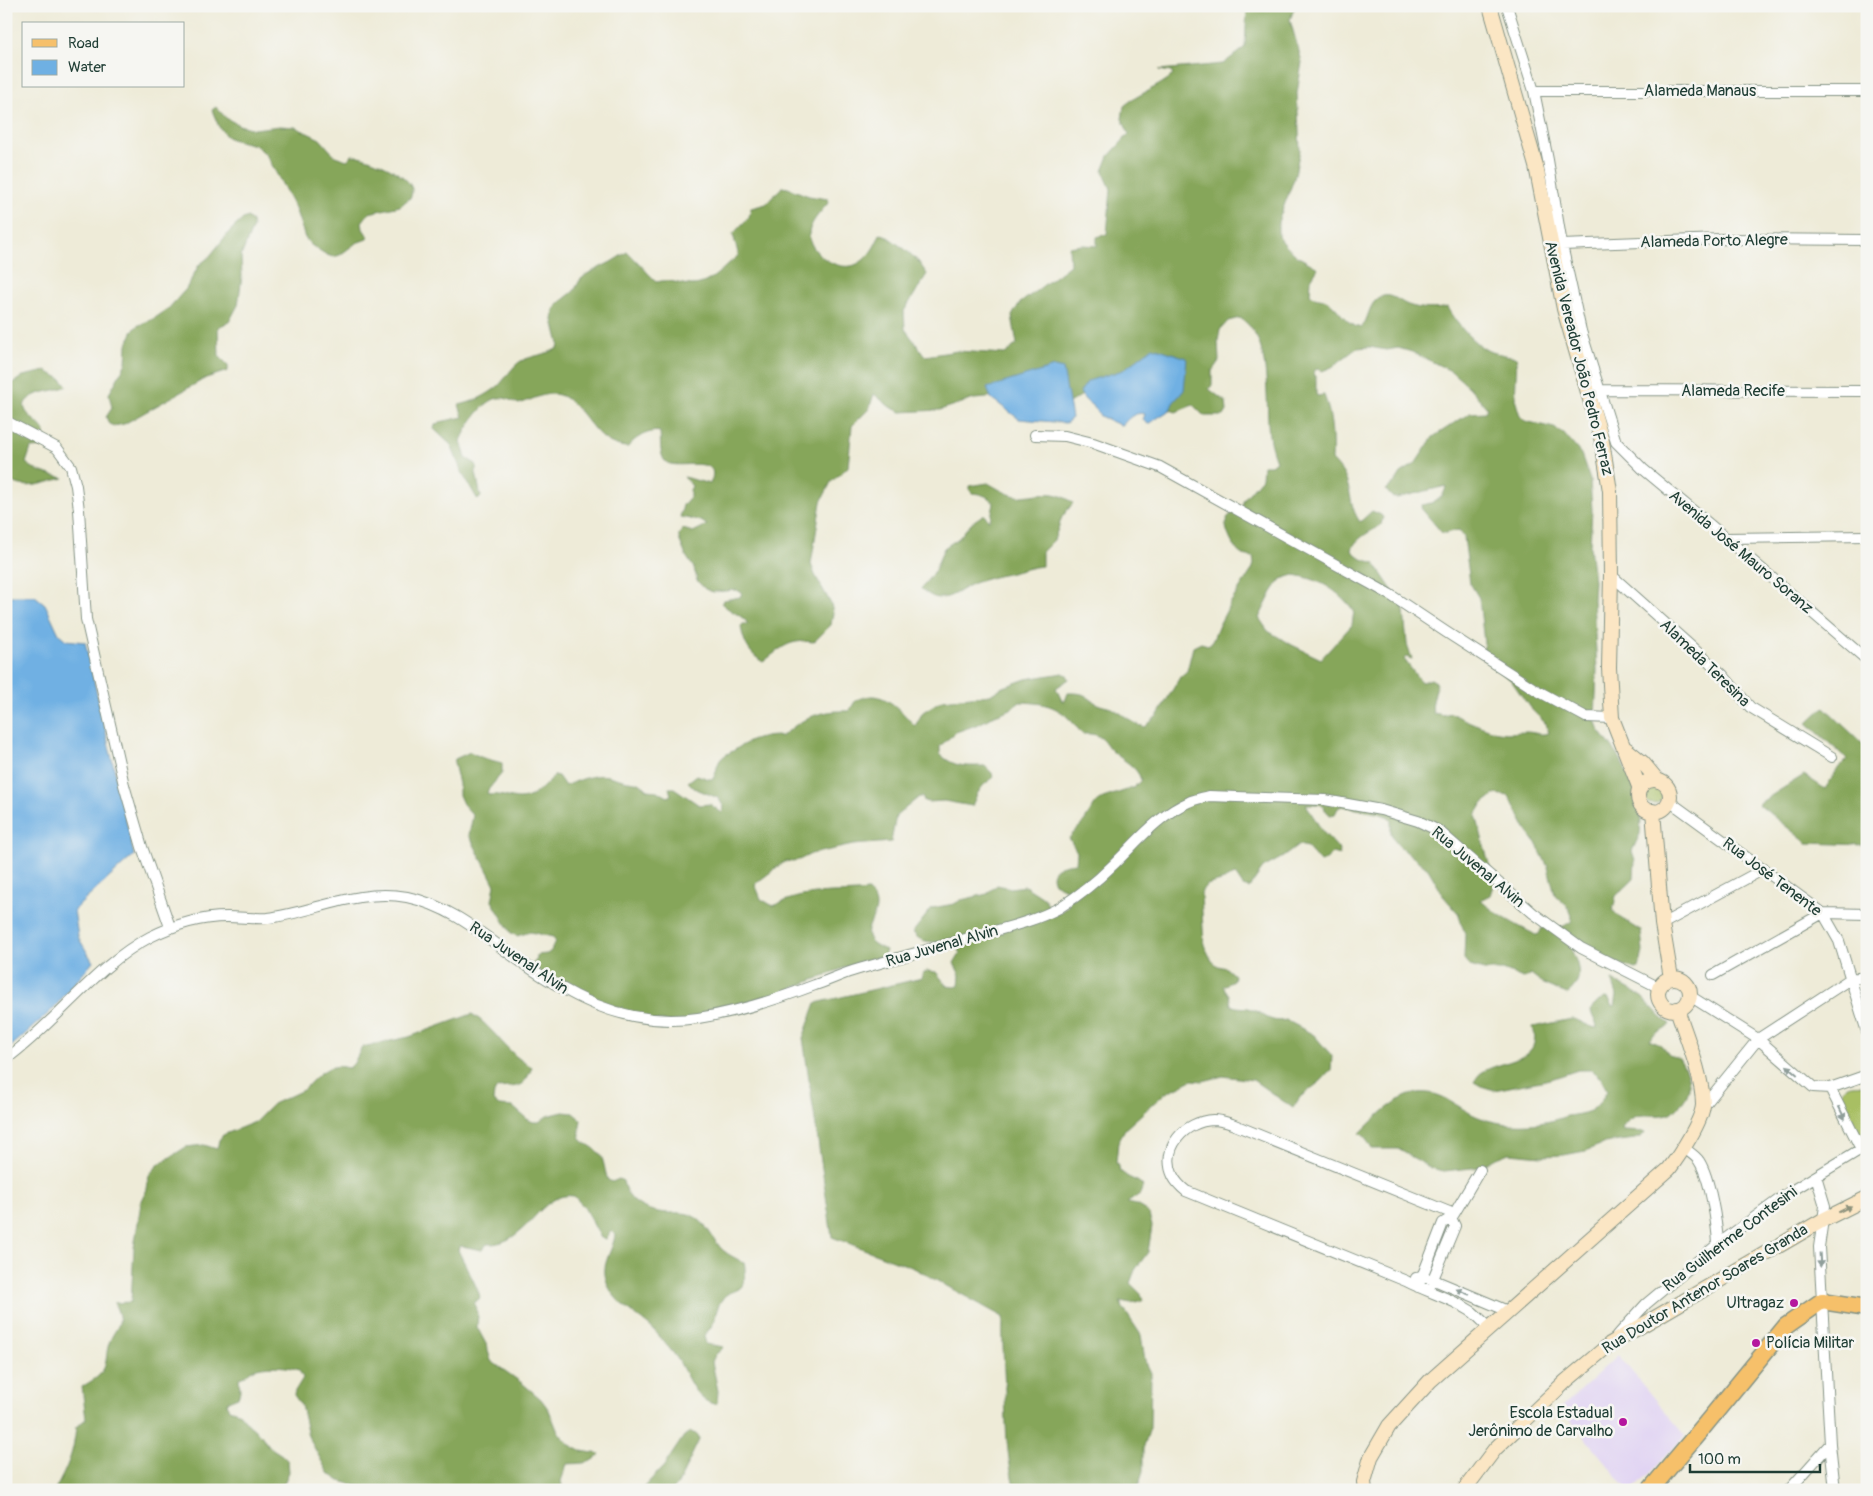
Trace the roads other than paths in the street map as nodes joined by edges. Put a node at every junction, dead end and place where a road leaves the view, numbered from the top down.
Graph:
1 (1490, 6) edge
2 (1507, 6) edge
3 (1534, 91) junction
4 (1867, 91) edge
5 (1867, 240) edge
6 (1562, 245) junction
7 (1600, 390) junction
8 (1867, 391) edge
9 (6, 421) edge
10 (1035, 435) dead end
11 (1867, 536) edge
12 (1726, 538) junction
13 (1611, 575) junction
14 (1867, 660) edge
15 (1612, 718) junction
16 (1626, 749) junction
17 (1832, 757) dead end
18 (1658, 780) junction
19 (1640, 789) junction
20 (1669, 801) junction
21 (1653, 812) junction
22 (1764, 870) junction
23 (1823, 912) junction
24 (1867, 914) edge
25 (1662, 924) junction
26 (170, 927) junction
27 (1713, 975) dead end
28 (1867, 977) edge
29 (1672, 978) junction
30 (1850, 979) junction
31 (1660, 988) junction
32 (1690, 996) junction
33 (1677, 1009) junction
34 (1867, 1032) edge
35 (1758, 1039) junction
36 (6, 1059) edge
37 (1867, 1075) edge
38 (1830, 1088) junction
39 (1703, 1107) junction
40 (1684, 1148) junction
41 (1480, 1170) dead end
42 (1816, 1176) junction
43 (1867, 1198) edge
44 (1453, 1216) junction
45 (1822, 1220) junction
46 (1718, 1244) junction
47 (1434, 1280) junction
48 (1423, 1285) junction
49 (1822, 1301) junction
50 (1867, 1308) edge
51 (1508, 1311) junction
52 (1489, 1327) junction
53 (1610, 1344) junction
54 (1830, 1444) junction
55 (1650, 1489) edge
56 (1366, 1490) edge
57 (1464, 1490) edge
58 (1789, 1490) edge
59 (1835, 1490) edge

1 - 13 main road, Avenida Vereador João Pedro Ferraz
2 - 3 street
3 - 4 street, Alameda Manaus
3 - 6 street
5 - 6 street, Alameda Porto Alegre
6 - 7 street
7 - 8 street, Alameda Recife
7 - 12 street, Avenida José Mauro Soranz
9 - 26 street
10 - 15 street
11 - 12 street
12 - 14 street, Avenida José Mauro Soranz
13 - 15 main road, Avenida Vereador João Pedro Ferraz
13 - 17 street, Alameda Teresina
15 - 16 main road, Avenida Vereador João Pedro Ferraz
16 - 18 main road, Avenida Vereador João Pedro Ferraz
16 - 19 main road, Avenida Vereador João Pedro Ferraz
18 - 19 main road
18 - 20 main road
19 - 21 main road
20 - 21 main road
20 - 22 street, Rua José Tenente
21 - 25 main road
22 - 23 street, Rua José Tenente
22 - 25 street
23 - 24 street
23 - 27 street
23 - 30 street, Rua José Tenente
25 - 29 main road
26 - 31 street, Rua Juvenal Alvin
26 - 36 street, Rua Juvenal Alvin
28 - 30 street
29 - 31 main road
29 - 32 main road
30 - 34 street, Rua José Tenente
30 - 35 street
31 - 33 main road
32 - 33 main road
32 - 35 street
33 - 39 main road
38 -> 35 street
35 - 39 street
37 - 38 street
38 -> 42 street, Rua Guilherme Contesini
39 - 40 main road
40 - 46 street
40 - 51 main road
41 - 44 street
42 - 45 street
42 - 46 street, Rua Guilherme Contesini
45 -> 43 main road, Rua Doutor Antenor Soares Granda
44 - 47 street
44 - 48 street
44 - 48 street
45 -> 49 street
45 - 53 main road, Rua Doutor Antenor Soares Granda
46 - 53 street, Rua Guilherme Contesini
47 - 48 street
51 -> 47 street
48 - 52 street
49 - 50 main road
49 - 54 street
49 - 55 main road
51 - 52 main road
52 - 56 main road
53 - 57 main road, Rua Doutor Antenor Soares Granda
54 - 58 street
54 - 59 street

